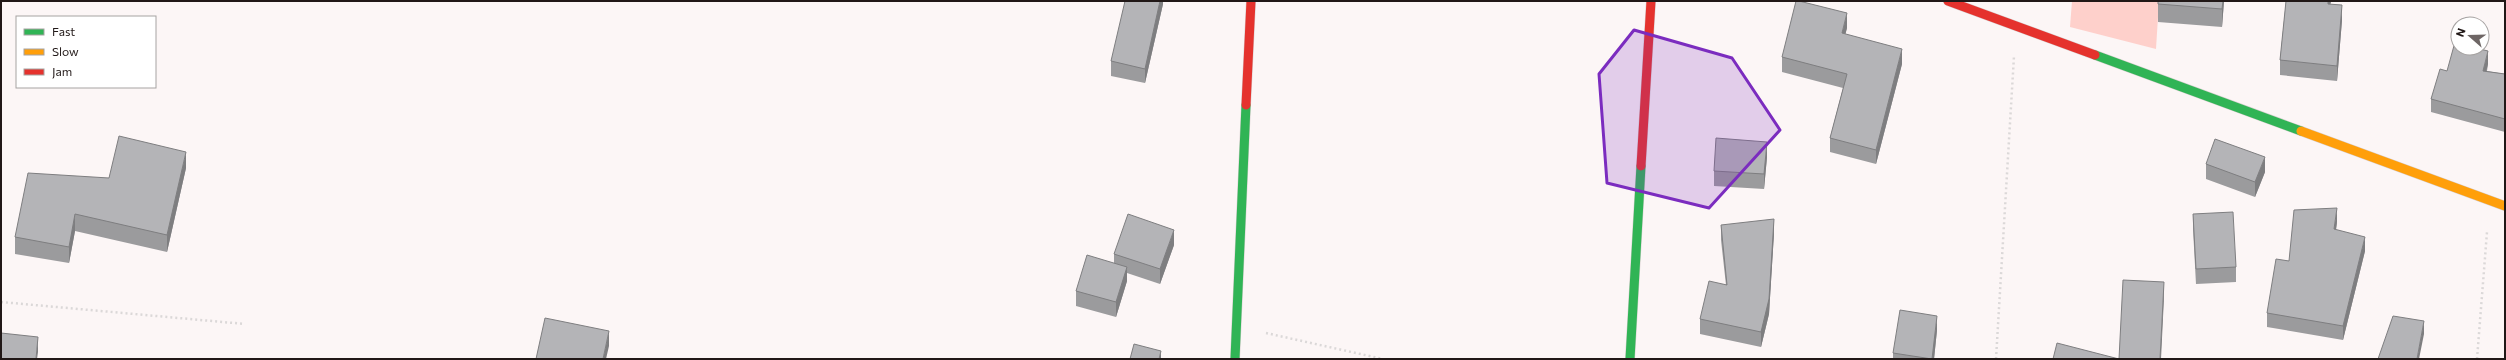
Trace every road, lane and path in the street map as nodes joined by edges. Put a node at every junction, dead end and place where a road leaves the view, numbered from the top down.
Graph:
1 (1251, 1) edge
2 (1651, 1) edge
3 (1948, 1) edge
4 (2016, 26) junction
5 (2490, 200) junction
6 (2505, 206) edge
7 (1, 302) edge
8 (245, 324) dead end
9 (1236, 327) junction
10 (1235, 359) edge
11 (1383, 359) edge
12 (1630, 359) edge
13 (1996, 359) edge
14 (2477, 359) edge

1 - 9 street
2 - 12 street
3 - 4 street
4 - 5 street
4 - 13 path
5 - 6 street
5 - 14 path
7 - 8 path
9 - 10 street
9 - 11 path

